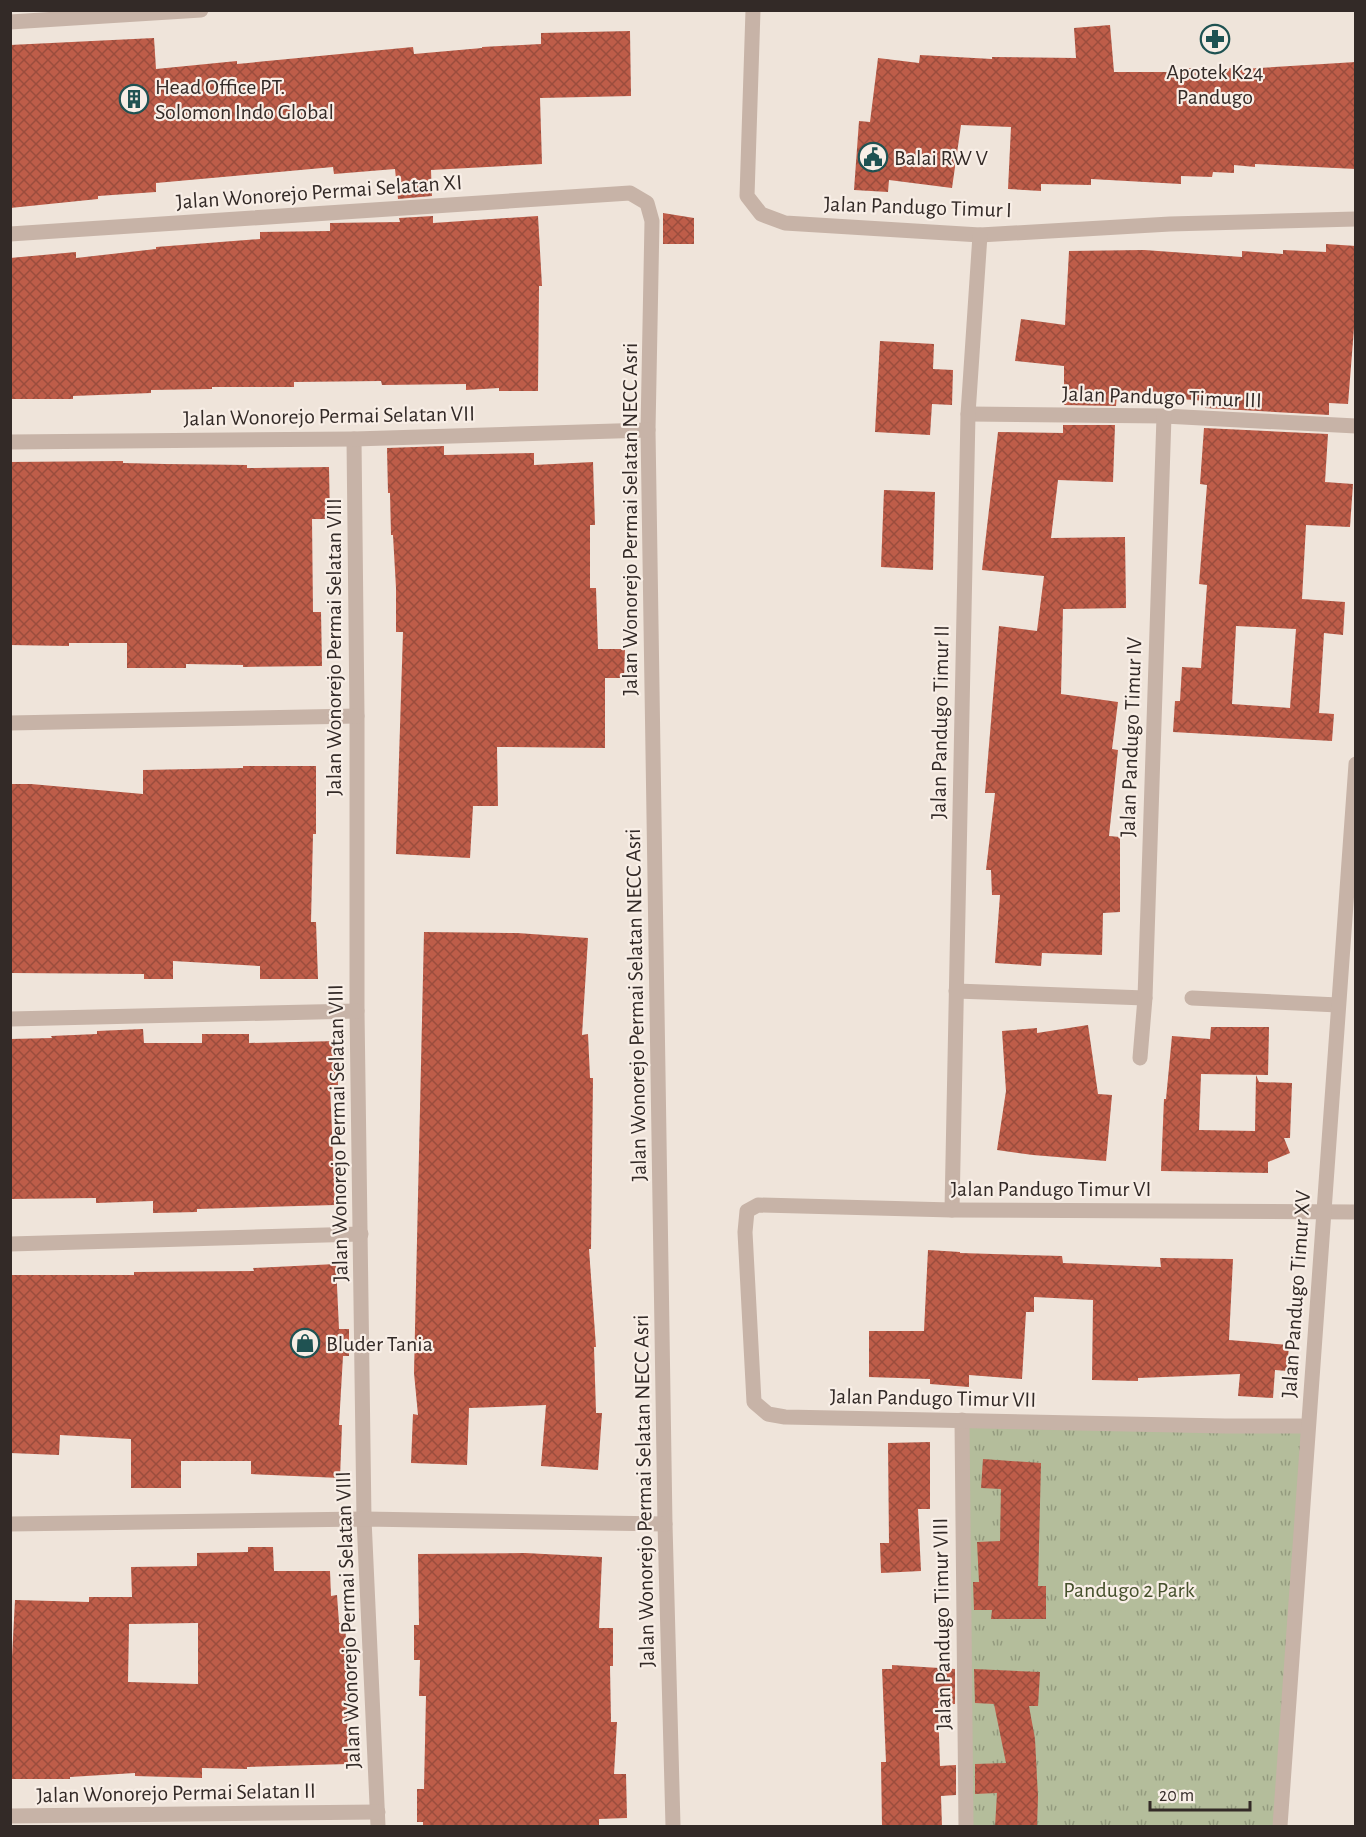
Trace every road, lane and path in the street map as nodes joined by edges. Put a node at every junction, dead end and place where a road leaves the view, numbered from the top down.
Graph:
1 (201, 10) edge
2 (753, 10) edge
3 (10, 22) edge
4 (630, 193) joint
5 (1356, 219) edge
6 (10, 234) edge
7 (980, 235) junction
8 (968, 414) junction
9 (1164, 416) junction
10 (1356, 426) edge
11 (648, 430) junction
12 (354, 439) junction
13 (10, 442) edge
14 (357, 717) junction
15 (10, 723) edge
16 (1356, 764) edge
17 (956, 991) junction
18 (1145, 998) junction
19 (1192, 998) dead end
20 (1338, 1005) junction
21 (357, 1011) junction
22 (10, 1019) edge
23 (1140, 1058) dead end
24 (952, 1210) junction
25 (747, 1211) joint
26 (1323, 1212) junction
27 (1356, 1212) edge
28 (361, 1234) junction
29 (10, 1244) edge
30 (962, 1420) junction
31 (1308, 1426) junction
32 (364, 1519) junction
33 (10, 1524) edge
34 (665, 1524) junction
35 (10, 1816) edge
36 (378, 1819) edge
37 (673, 1827) edge
38 (966, 1827) edge
39 (1280, 1827) edge

1 - 3 street
2 - 7 street, Jalan Pandugo Timur I
4 - 6 street, Jalan Wonorejo Permai Selatan XI
4 - 11 street, Jalan Wonorejo Permai Selatan NECC Asri
5 - 7 street, Jalan Pandugo Timur I
7 - 8 street, Jalan Pandugo Timur II
8 - 9 street, Jalan Pandugo Timur III
8 - 17 street, Jalan Pandugo Timur II
9 - 10 street, Jalan Pandugo Timur III
9 - 18 street, Jalan Pandugo Timur IV
11 - 12 street, Jalan Wonorejo Permai Selatan VII
11 - 34 street, Jalan Wonorejo Permai Selatan NECC Asri
12 - 13 street, Jalan Wonorejo Permai Selatan VII
12 - 14 street, Jalan Wonorejo Permai Selatan VIII
14 - 15 street
14 - 21 street, Jalan Wonorejo Permai Selatan VIII
16 - 20 street, Jalan Pandugo Timur XV
17 - 18 street
17 - 24 street, Jalan Pandugo Timur II
18 - 23 street, Jalan Pandugo Timur IV
19 - 20 street
20 - 26 street, Jalan Pandugo Timur XV
21 - 22 street
21 - 28 street, Jalan Wonorejo Permai Selatan VIII
24 - 25 street, Jalan Pandugo Timur VI
24 - 26 street, Jalan Pandugo Timur VI
25 - 30 street, Jalan Pandugo Timur VII
26 - 27 street, Jalan Pandugo Timur VI
26 - 31 street, Jalan Pandugo Timur XV
28 - 29 street
28 - 32 street, Jalan Wonorejo Permai Selatan VIII
30 - 31 street, Jalan Pandugo Timur VII
30 - 38 street, Jalan Pandugo Timur VIII
31 - 39 street, Jalan Pandugo Timur XV
32 - 33 street
32 - 34 street
32 - 36 street, Jalan Wonorejo Permai Selatan VIII
34 - 37 street, Jalan Wonorejo Permai Selatan NECC Asri
35 - 36 street, Jalan Wonorejo Permai Selatan II

